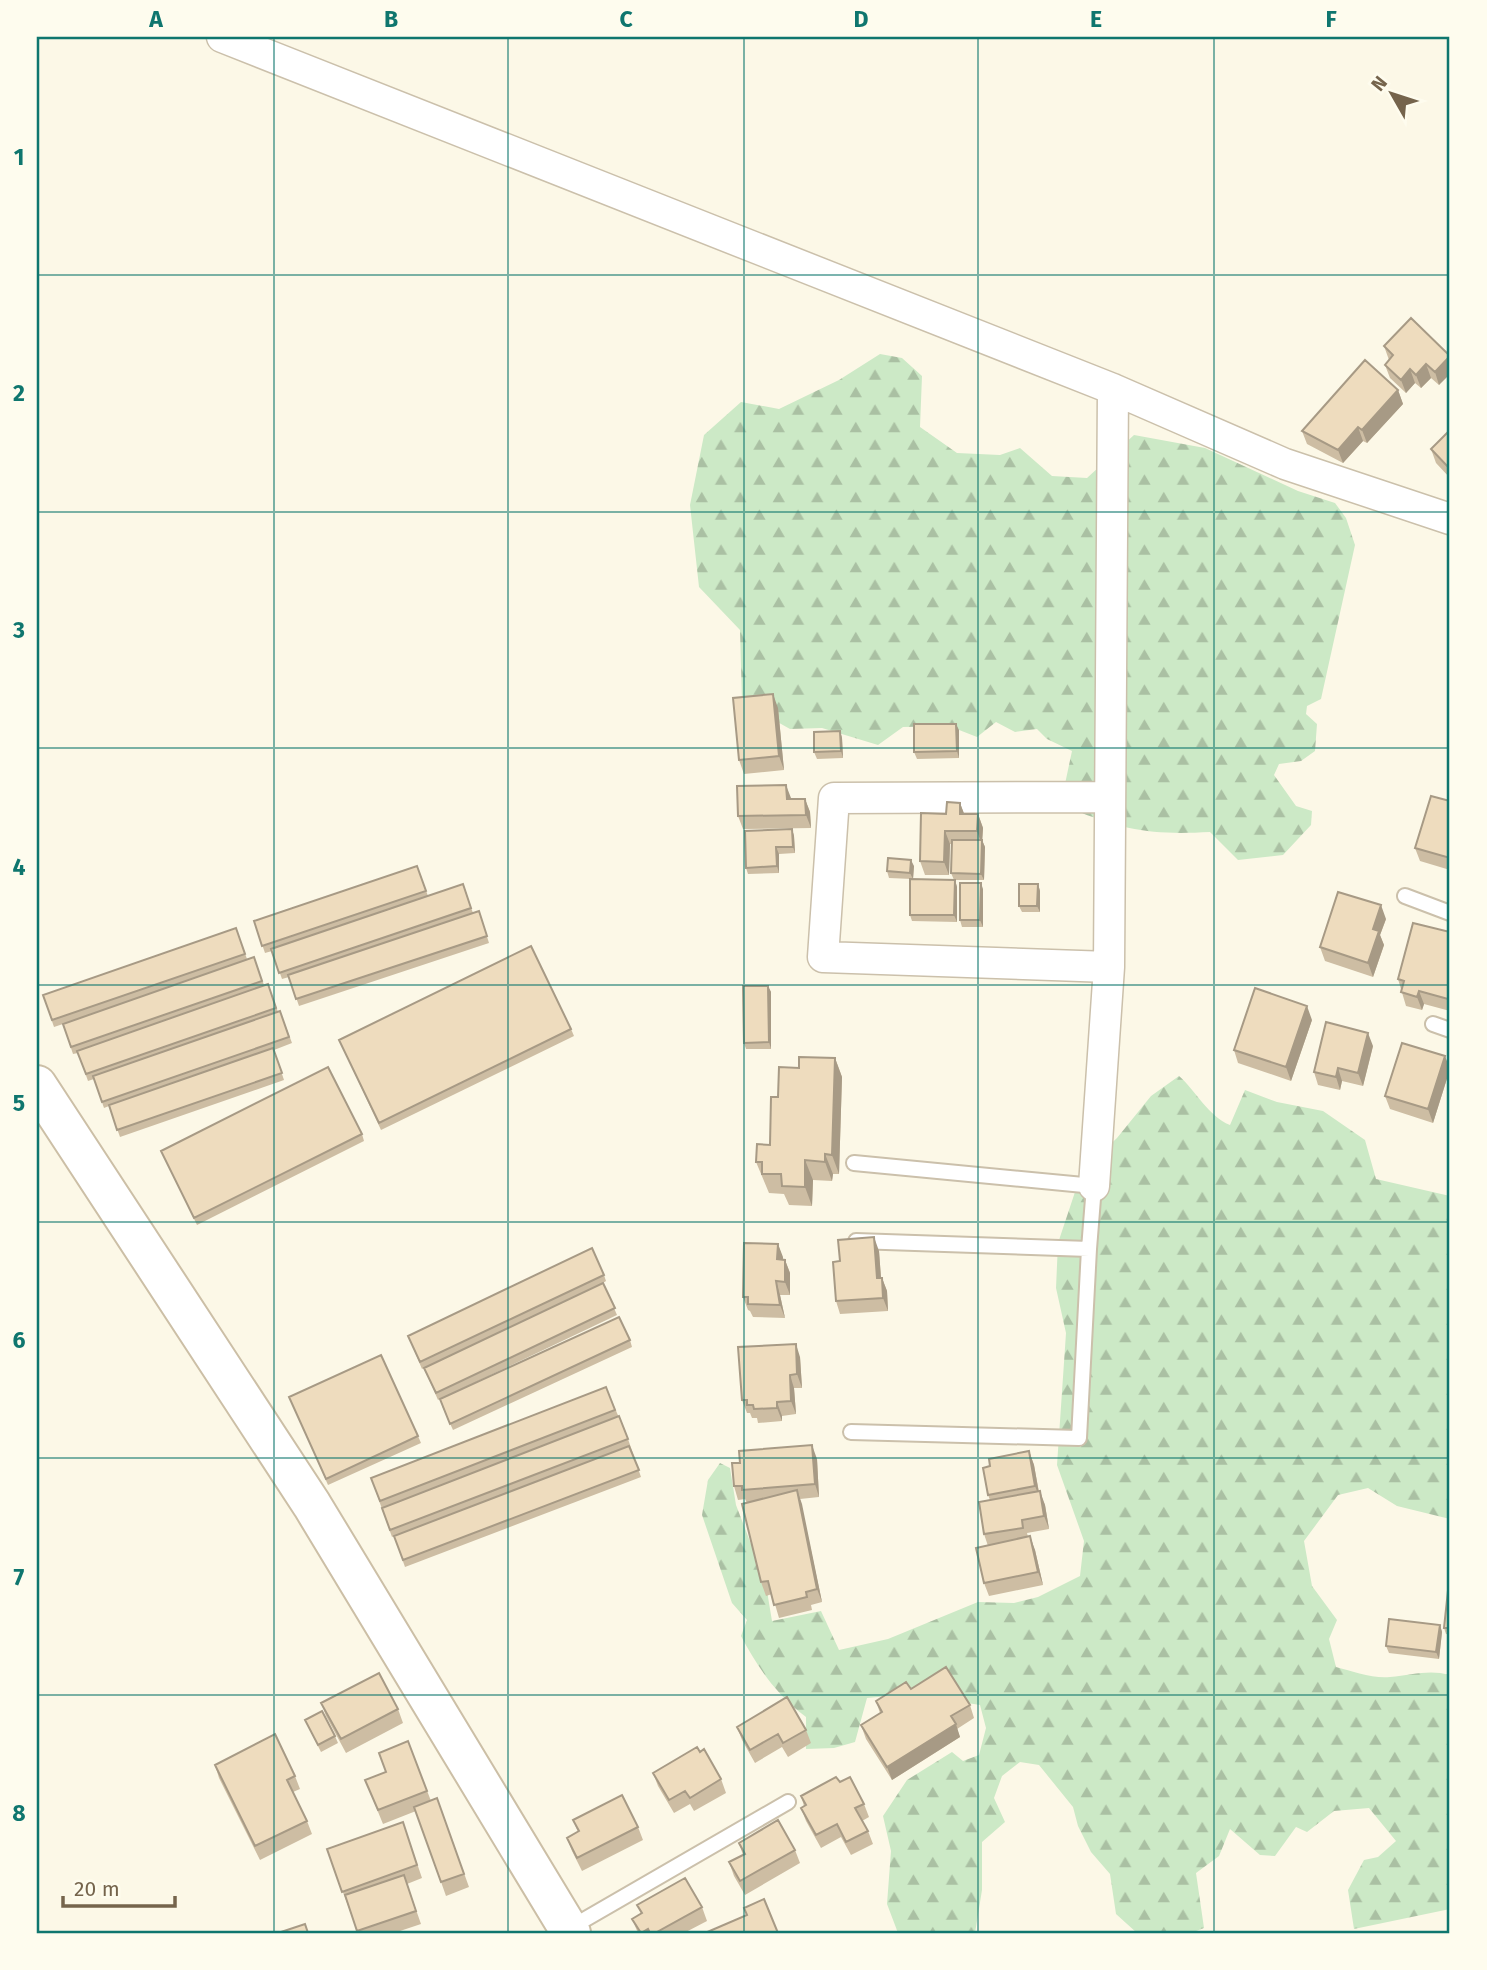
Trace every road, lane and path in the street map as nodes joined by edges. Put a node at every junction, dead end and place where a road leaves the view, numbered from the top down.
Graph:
1 (222, 37) edge
2 (1113, 389) junction
3 (1450, 519) edge
4 (1108, 797) junction
5 (1405, 896) dead end
6 (1450, 913) edge
7 (1109, 967) junction
8 (1433, 1024) dead end
9 (1450, 1030) edge
10 (37, 1085) edge
11 (854, 1163) dead end
12 (1094, 1186) junction
13 (851, 1241) edge
14 (1089, 1250) junction
15 (851, 1432) dead end
16 (788, 1802) dead end
17 (570, 1931) edge

1 - 2 street
2 - 3 street
2 - 4 street
4 - 7 street
4 - 7 street
5 - 6 lane
7 - 12 street
8 - 9 lane
10 - 17 street
11 - 12 lane
12 - 14 lane
13 - 14 lane
14 - 15 lane
16 - 17 lane

